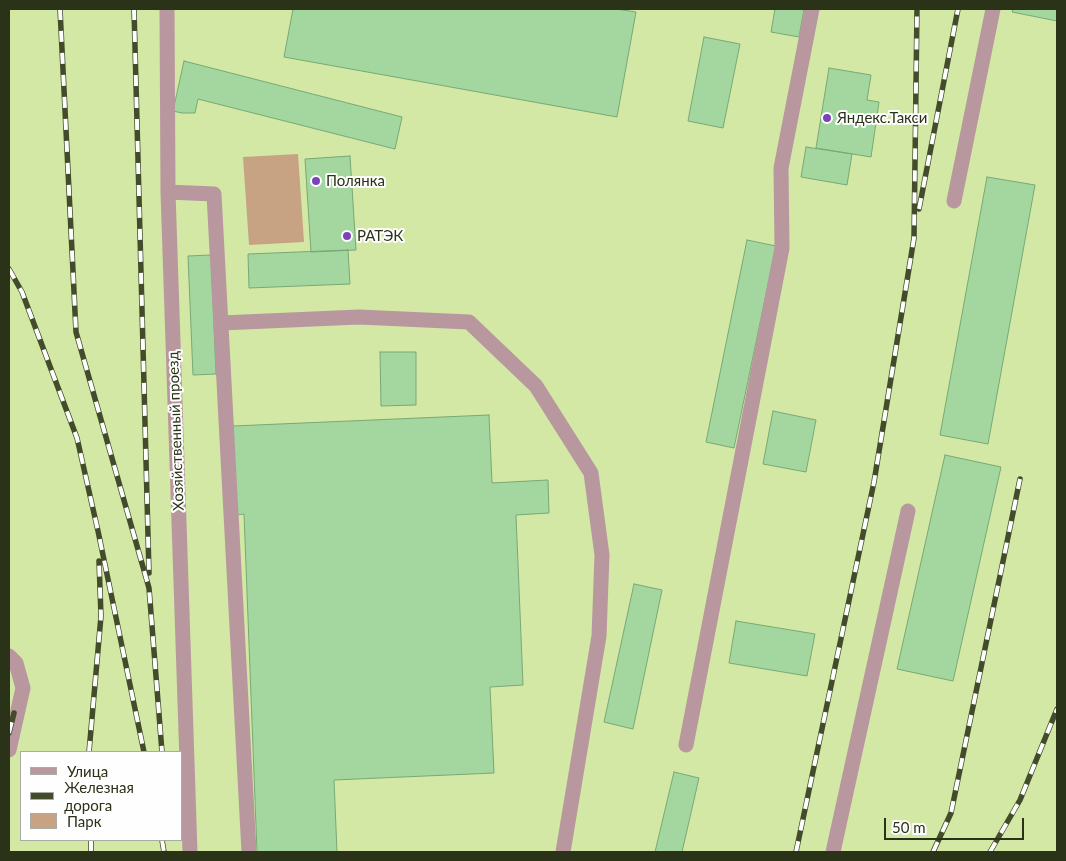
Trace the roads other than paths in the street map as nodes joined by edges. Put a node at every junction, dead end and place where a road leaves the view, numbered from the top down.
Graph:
1 (167, 9) edge
2 (812, 9) edge
3 (993, 9) edge
4 (168, 192) junction
5 (954, 201) dead end
6 (221, 323) junction
7 (908, 512) dead end
8 (9, 656) edge
9 (686, 745) dead end
10 (9, 750) edge
11 (190, 852) edge
12 (249, 852) edge
13 (563, 852) edge
14 (833, 852) edge

1 - 4 street, Хозяйственный проезд
2 - 9 street
3 - 5 street
4 - 6 street
4 - 11 street, Хозяйственный проезд
6 - 12 street
6 - 13 street
7 - 14 street
8 - 10 street

